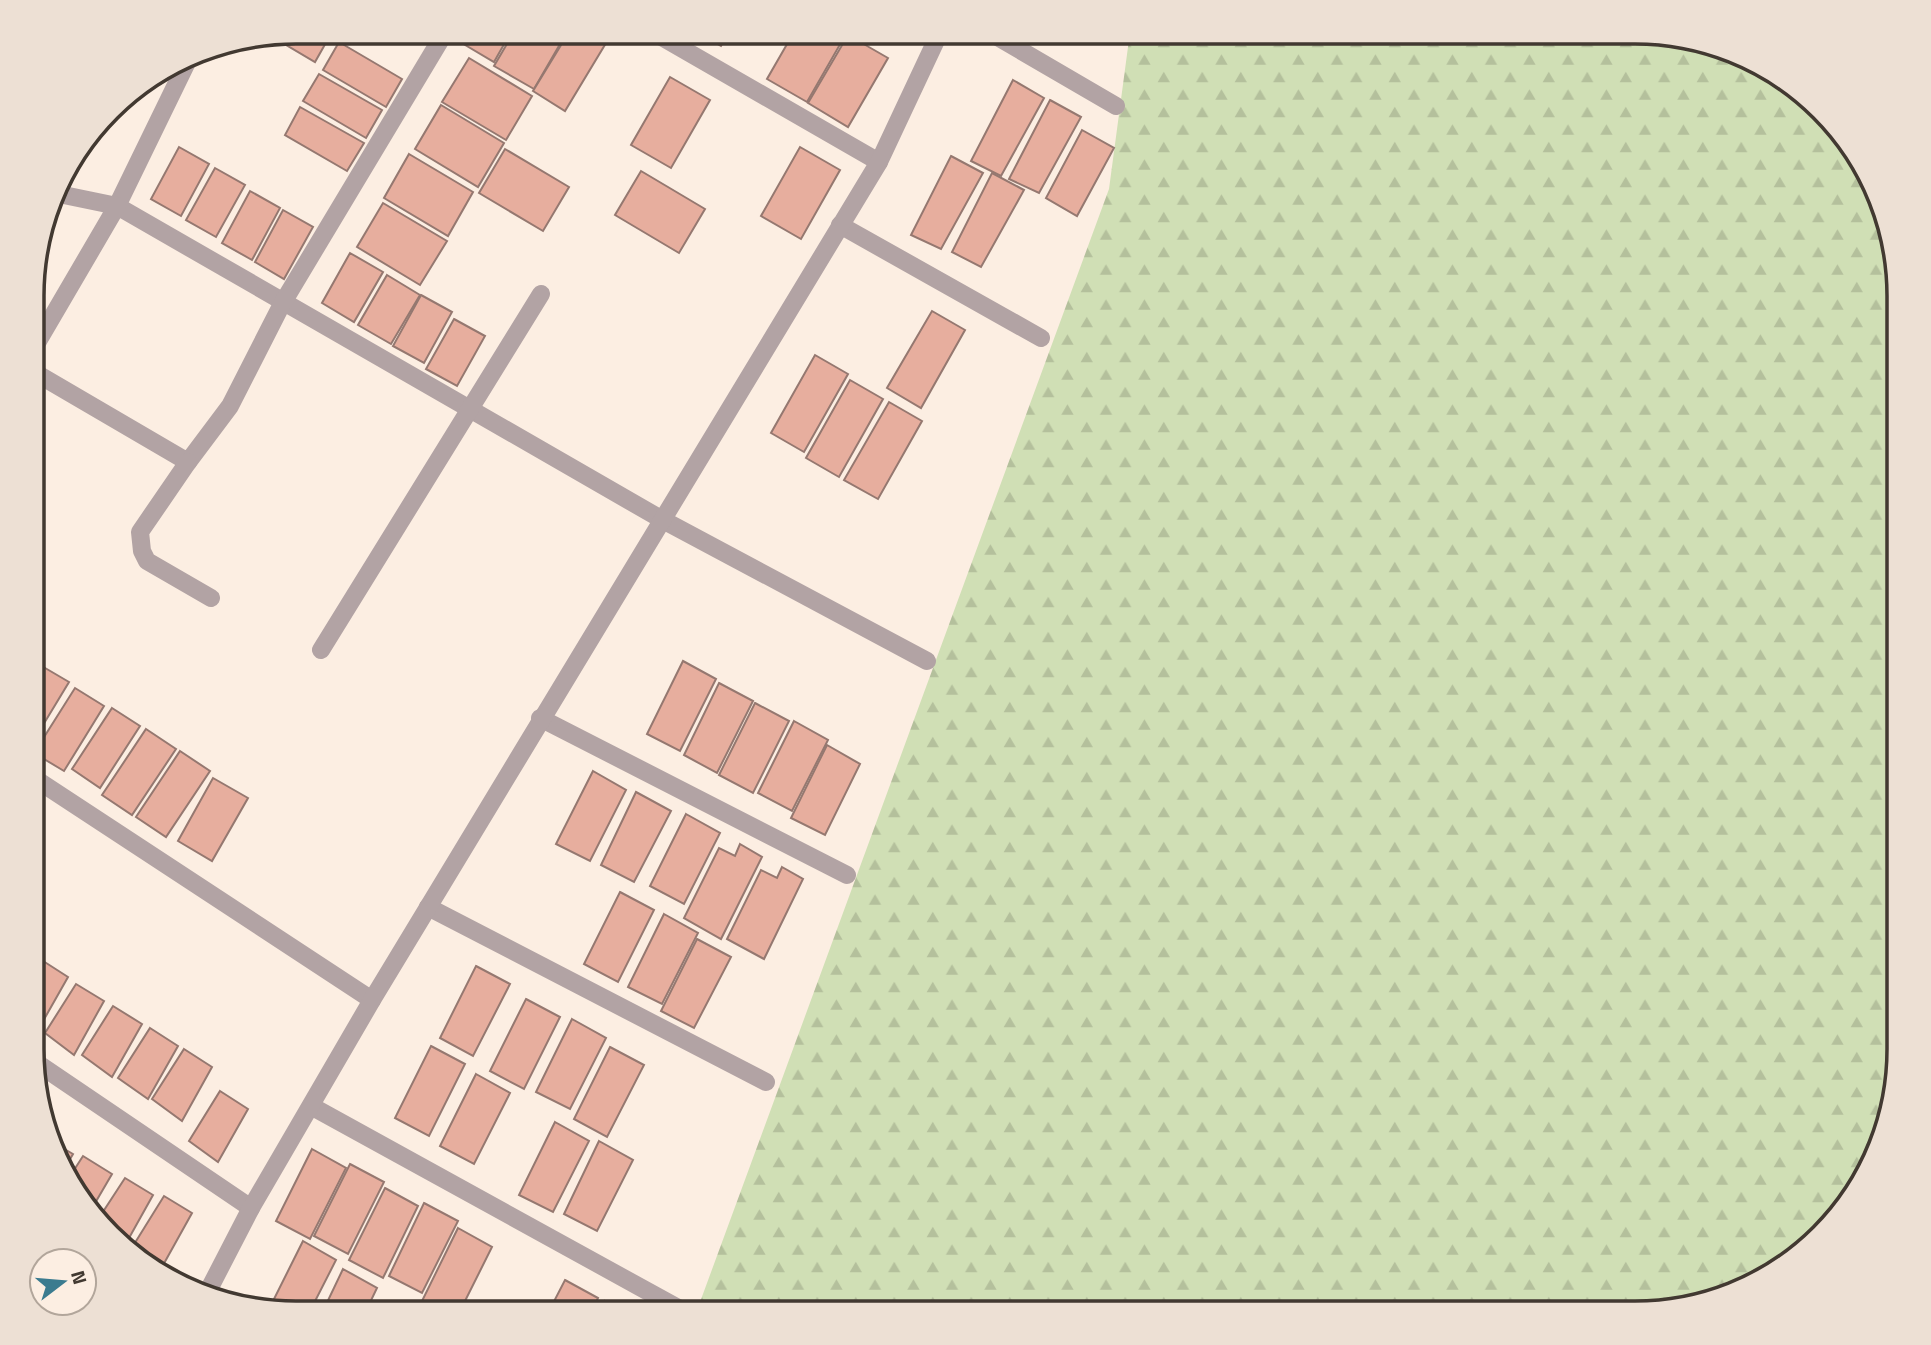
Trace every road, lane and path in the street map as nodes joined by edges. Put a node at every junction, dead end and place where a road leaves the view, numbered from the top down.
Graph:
1 (438, 44) edge
2 (674, 44) edge
3 (934, 44) edge
4 (1010, 44) edge
5 (183, 70) edge
6 (1116, 106) dead end
7 (879, 162) junction
8 (65, 195) edge
9 (117, 206) junction
10 (840, 225) junction
11 (541, 294) dead end
12 (282, 303) junction
13 (44, 331) edge
14 (1041, 338) dead end
15 (44, 378) edge
16 (470, 410) junction
17 (188, 462) junction
18 (661, 519) junction
19 (211, 598) dead end
20 (321, 650) dead end
21 (927, 661) dead end
22 (540, 718) junction
23 (44, 785) edge
24 (847, 875) dead end
25 (428, 907) junction
26 (372, 1000) junction
27 (44, 1068) edge
28 (766, 1082) dead end
29 (311, 1106) junction
30 (251, 1208) junction
31 (210, 1287) edge
32 (665, 1301) edge

1 - 12 street
2 - 7 street
3 - 7 street
4 - 6 street
5 - 9 street
7 - 10 street
8 - 9 street
9 - 12 street
9 - 13 street
10 - 14 street
10 - 18 street
11 - 16 street
12 - 16 street
12 - 17 street
15 - 17 street
16 - 18 street
16 - 20 street
17 - 19 street
18 - 21 street
18 - 22 street
22 - 24 street
22 - 25 street
23 - 26 street
25 - 26 street
25 - 28 street
26 - 29 street
27 - 30 street
29 - 30 street
29 - 32 street
30 - 31 street

